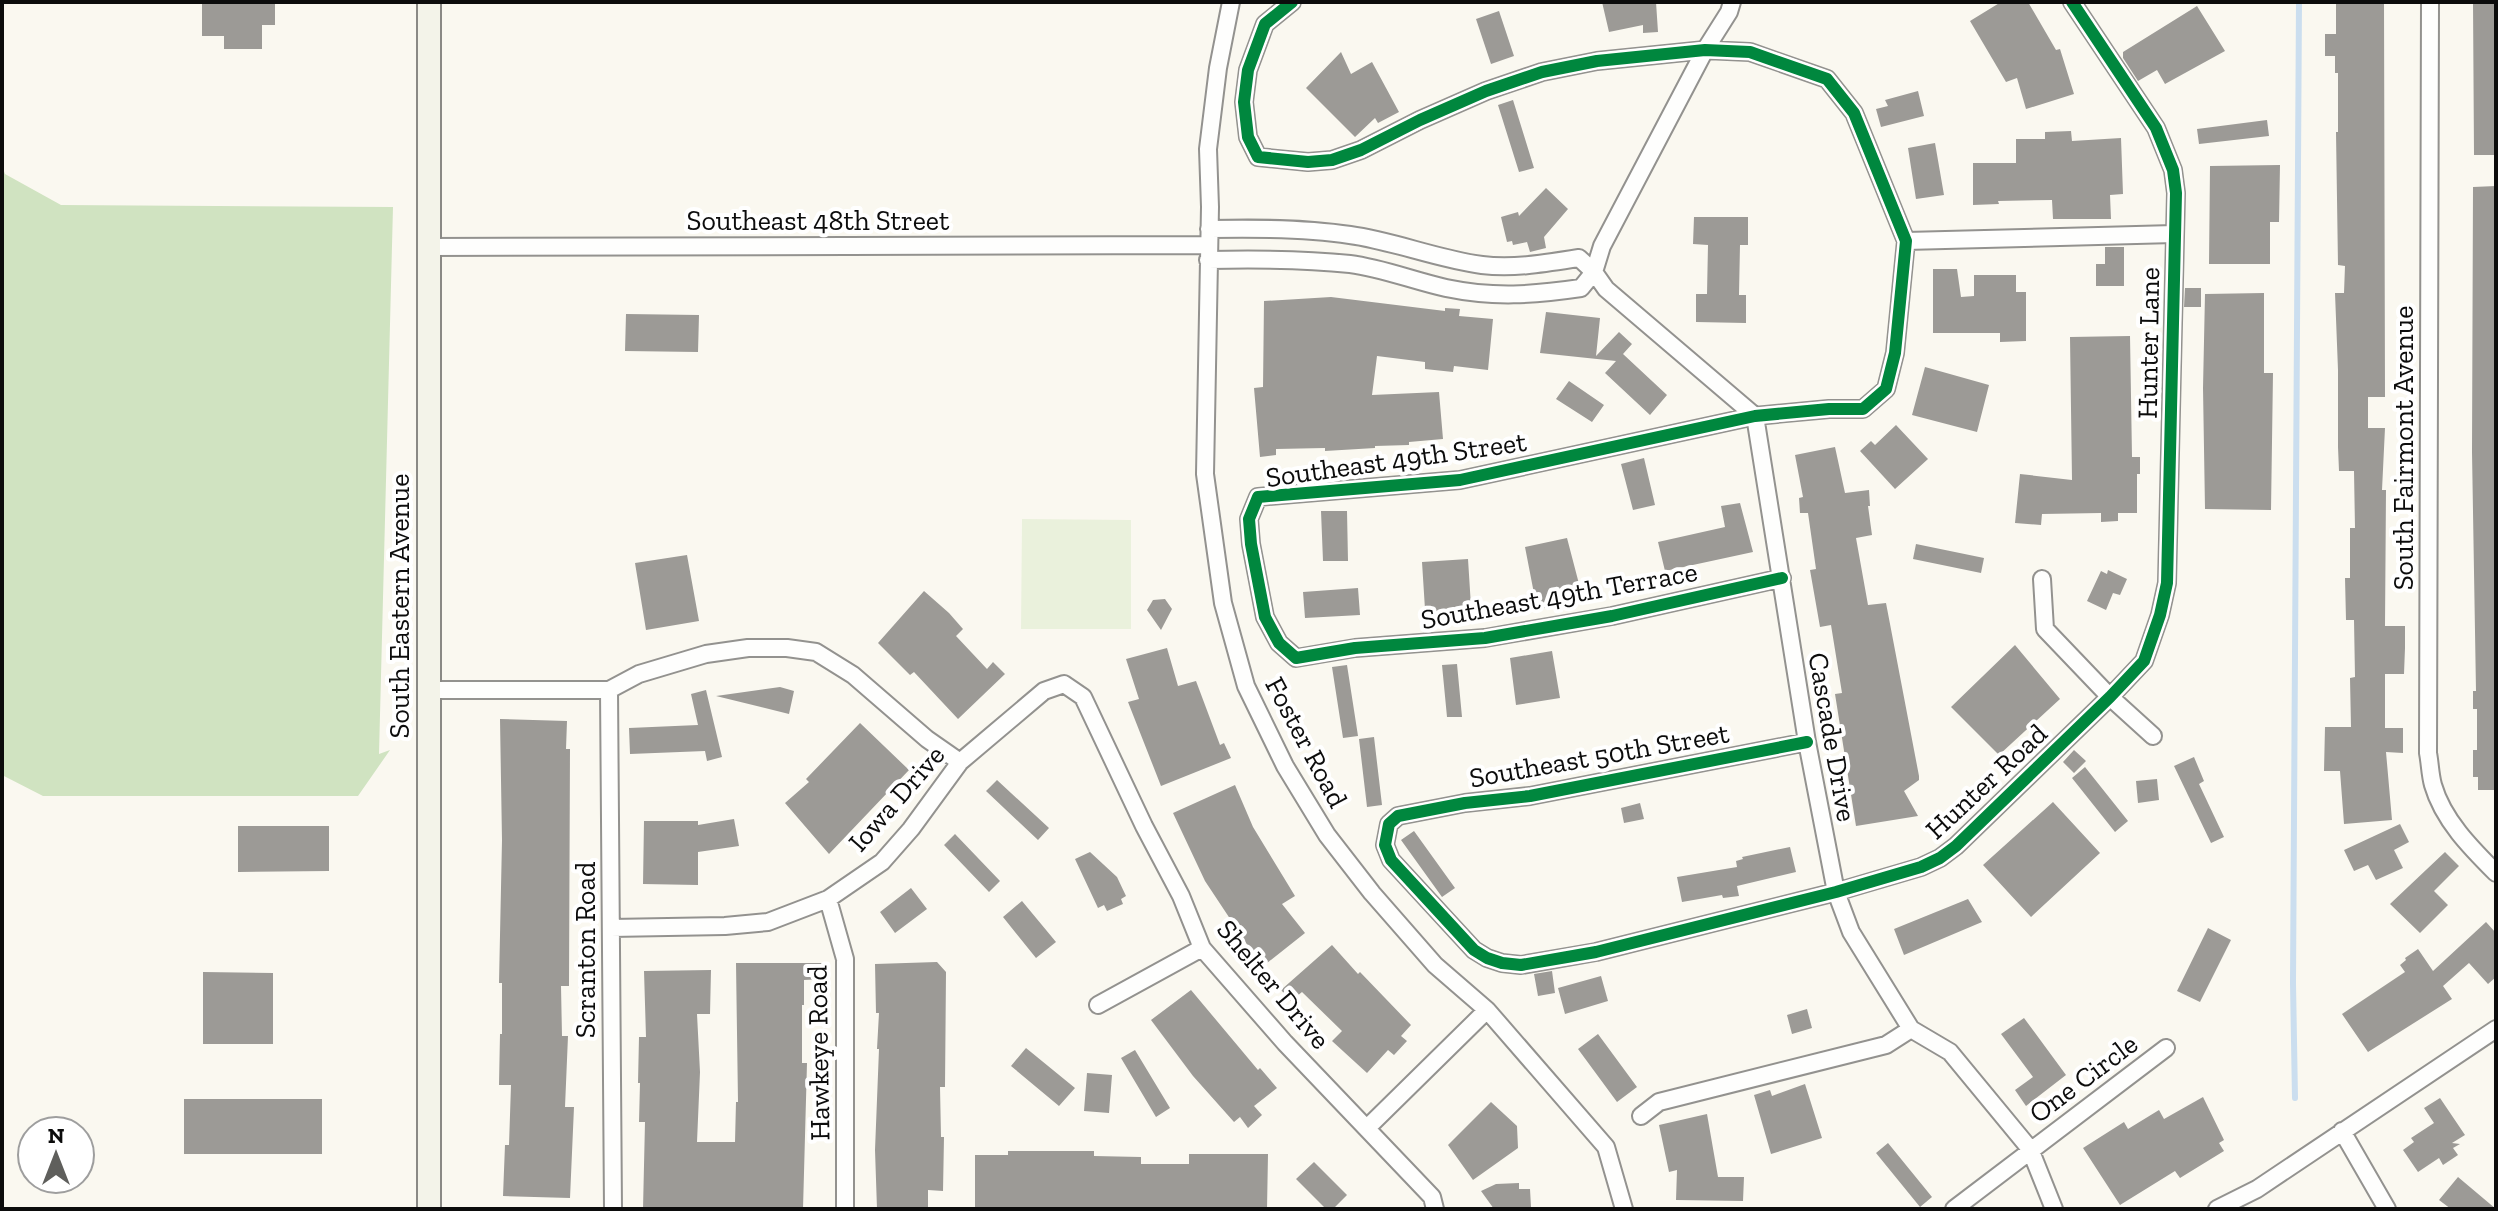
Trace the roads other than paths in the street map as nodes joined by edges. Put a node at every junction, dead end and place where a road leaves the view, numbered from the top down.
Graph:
1 (429, 2) edge
2 (1231, 2) edge
3 (1292, 2) edge
4 (1732, 2) edge
5 (2072, 2) edge
6 (2430, 2) edge
7 (1705, 50) junction
8 (2174, 234) junction
9 (1906, 241) junction
10 (1208, 245) junction
11 (428, 247) junction
12 (1594, 272) junction
13 (1755, 416) junction
14 (1782, 578) junction
15 (2042, 579) dead end
16 (1296, 658) joint
17 (1064, 684) joint
18 (429, 690) junction
19 (609, 690) junction
20 (2110, 697) junction
21 (2153, 736) dead end
22 (1807, 742) junction
23 (960, 762) junction
24 (1398, 816) joint
25 (2496, 873) edge
26 (1836, 892) junction
27 (828, 899) junction
28 (611, 928) junction
29 (1202, 948) junction
30 (1098, 1005) dead end
31 (1487, 1010) junction
32 (1911, 1029) junction
33 (2496, 1029) edge
34 (2166, 1048) dead end
35 (1641, 1116) dead end
36 (1367, 1128) junction
37 (2342, 1131) junction
38 (2030, 1149) junction
39 (429, 1209) edge
40 (613, 1209) edge
41 (845, 1209) edge
42 (1435, 1209) edge
43 (1624, 1209) edge
44 (1954, 1209) edge
45 (2054, 1209) edge
46 (2217, 1209) edge
47 (2387, 1209) edge

1 - 11 main road, South Eastern Avenue
2 - 10 street, Foster Road
3 - 7 street
4 - 7 street
5 - 8 street, Hunter Lane
6 - 25 street, South Fairmont Avenue
7 - 9 street
7 - 12 street
8 - 9 street
8 - 20 street, Hunter Lane
9 - 13 street
10 - 11 street, Southeast 48th Street
10 - 12 street, Southeast 48th Street
10 - 12 street, Southeast 48th Street
10 - 31 street, Foster Road
11 - 18 main road, South Eastern Avenue
12 - 13 street
13 - 14 street, Cascade Drive
13 - 16 street, Southeast 49th Street
14 - 16 street, Southeast 49th Terrace
14 - 22 street, Cascade Drive
15 - 20 street
17 - 23 street, Iowa Drive
17 - 29 street, Shelter Drive
18 - 19 street
18 - 39 main road, South Eastern Avenue
19 - 23 street
19 - 28 street, Scranton Road
20 - 21 street
20 - 26 street, Hunter Road
22 - 24 street, Southeast 50th Street
22 - 26 street, Cascade Drive
23 - 27 street, Iowa Drive
24 - 26 street, Hunter Road
26 - 32 street, Cascade Drive
27 - 28 street, Iowa Drive
27 - 41 street, Hawkeye Road
28 - 40 street, Scranton Road
29 - 30 street
29 - 36 street, Shelter Drive
31 - 36 street
31 - 43 street, Foster Road
32 - 35 street
32 - 38 street, Cascade Drive
33 - 37 street
34 - 38 street, One Circle
36 - 42 street, Shelter Drive
37 - 46 street
37 - 47 street
38 - 44 street, One Circle
38 - 45 street, Cascade Drive

